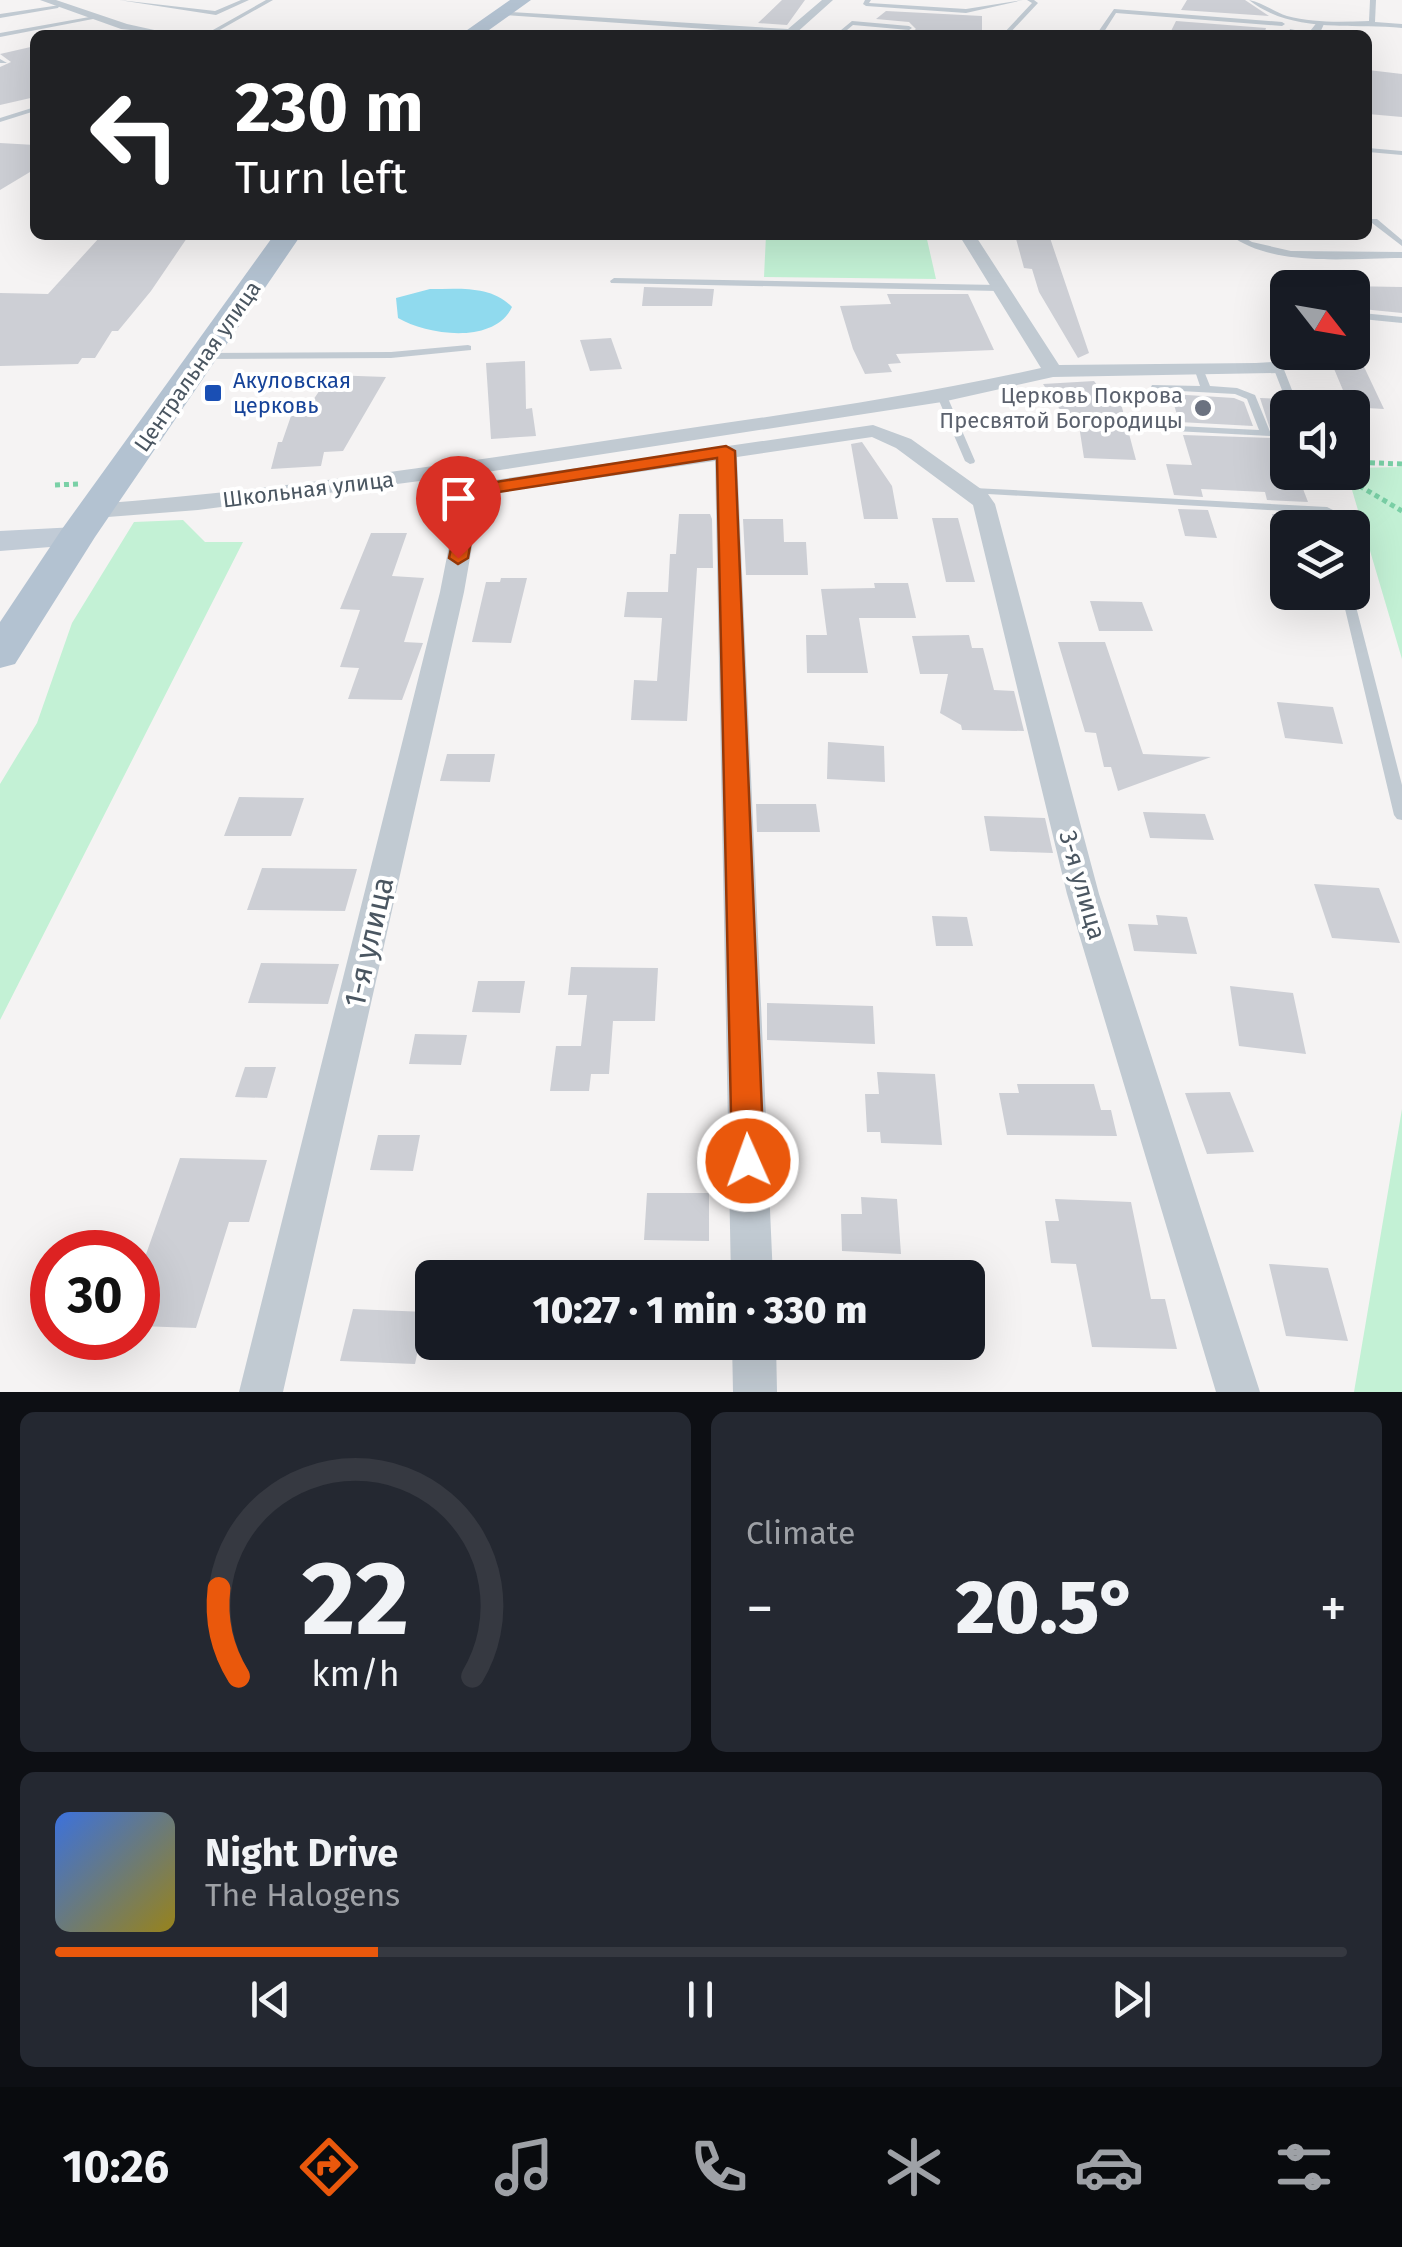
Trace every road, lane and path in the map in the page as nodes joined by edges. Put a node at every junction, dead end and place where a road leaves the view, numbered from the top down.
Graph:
1 (46, 0) edge
2 (122, 0) edge
3 (246, 0) edge
4 (270, 0) edge
5 (534, 0) edge
6 (828, 0) edge
7 (868, 0) edge
8 (1020, 0) edge
9 (1030, 0) edge
10 (1252, 0) edge
11 (1373, 0) edge
12 (58, 6) junction
13 (516, 8) edge
14 (0, 16) edge
15 (94, 17) junction
16 (1372, 23) junction
17 (1282, 24) dead end
18 (1402, 26) edge
19 (909, 28) dead end
20 (150, 30) edge
21 (217, 30) edge
22 (477, 30) edge
23 (488, 30) edge
24 (755, 30) edge
25 (795, 30) edge
26 (844, 30) edge
27 (1010, 30) edge
28 (1103, 30) edge
29 (1315, 30) edge
30 (0, 35) edge
31 (30, 111) edge
32 (0, 120) edge
33 (1372, 150) edge
34 (1402, 154) edge
35 (1372, 221) edge
36 (261, 240) edge
37 (285, 240) edge
38 (970, 240) edge
39 (1240, 240) edge
40 (1402, 244) edge
41 (1402, 255) edge
42 (614, 281) dead end
43 (998, 288) junction
44 (1370, 317) edge
45 (1402, 320) edge
46 (468, 348) dead end
47 (204, 356) junction
48 (1270, 368) edge
49 (1053, 371) junction
50 (1202, 379) junction
51 (942, 396) junction
52 (1159, 397) dead end
53 (1178, 430) dead end
54 (726, 451) junction
55 (1370, 463) edge
56 (1402, 464) edge
57 (972, 476) junction
58 (469, 479) junction
59 (1366, 490) edge
60 (1327, 510) edge
61 (1402, 511) edge
62 (80, 521) junction
63 (0, 541) edge
64 (0, 599) edge
65 (1351, 610) edge
66 (0, 655) edge
67 (1402, 815) edge
68 (751, 1260) edge
69 (754, 1360) edge
70 (262, 1392) edge
71 (755, 1392) edge
72 (1238, 1392) edge

1 - 12 street
2 - 3 lane
4 - 21 lane
5 - 13 main road
6 - 25 street
7 - 8 lane
9 - 27 lane
10 - 29 lane
11 - 16 lane
12 - 14 lane
12 - 15 street
13 - 22 main road
13 - 23 main road
13 - 24 street
15 - 20 street
15 - 30 lane
16 - 18 lane
16 - 29 lane
17 - 28 lane
19 - 26 lane
31 - 32 lane
33 - 34 lane
35 - 40 lane
36 - 62 main road, Центральная улица
37 - 47 main road, Центральная улица
38 - 43 street
39 - 41 lane
42 - 43 lane
43 - 49 street
44 - 45 lane
46 - 47 lane
47 - 62 main road, Центральная улица
48 - 50 street, Школьная улица
49 - 50 street, Школьная улица
49 - 51 street, Школьная улица
50 - 52 lane
50 - 53 lane
51 - 57 lane
51 - 58 street, Школьная улица
54 - 57 street
54 - 58 street
54 - 68 street
55 - 56 path
57 - 60 lane
57 - 72 street, 3-я улица
58 - 62 street, Школьная улица
58 - 70 street, 1-я улица
59 - 61 path
62 - 63 street
62 - 64 main road
62 - 66 main road
65 - 67 lane
69 - 71 street

